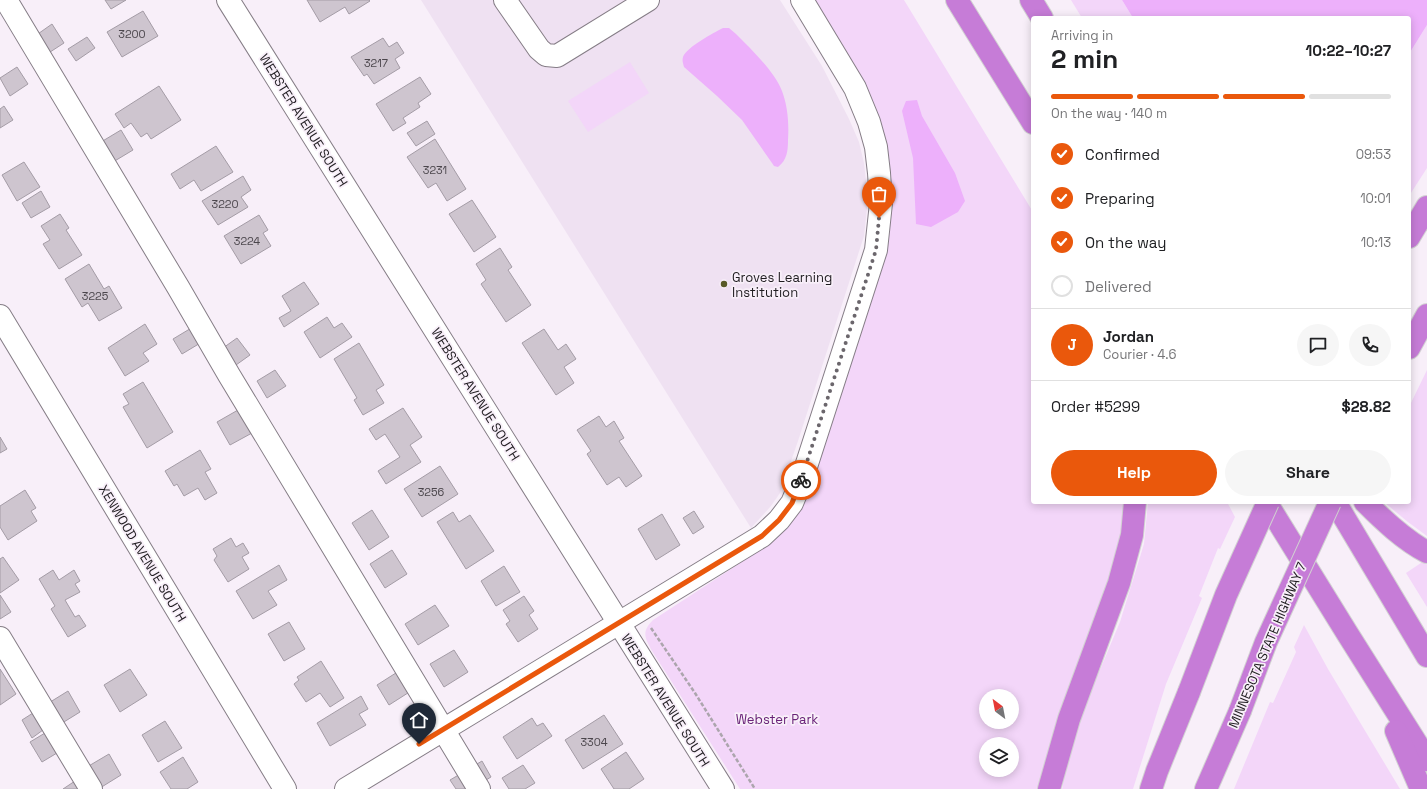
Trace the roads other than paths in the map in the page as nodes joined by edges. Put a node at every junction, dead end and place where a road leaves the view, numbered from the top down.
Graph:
1 (6, 0) edge
2 (228, 0) edge
3 (648, 0) edge
4 (802, 0) edge
5 (957, 0) edge
6 (1031, 0) edge
7 (513, 3) edge
8 (1041, 16) edge
9 (1031, 120) edge
10 (1427, 207) edge
11 (1411, 234) edge
12 (1427, 315) edge
13 (0, 316) edge
14 (1417, 334) edge
15 (1135, 504) edge
16 (1266, 504) edge
17 (1268, 504) edge
18 (1329, 504) edge
19 (1336, 504) edge
20 (1368, 504) edge
21 (1427, 552) edge
22 (618, 624) junction
23 (1347, 633) junction
24 (0, 638) edge
25 (1427, 656) edge
26 (444, 730) junction
27 (1427, 760) edge
28 (1213, 779) edge
29 (92, 789) edge
30 (285, 789) edge
31 (346, 789) edge
32 (479, 789) edge
33 (723, 789) edge
34 (1049, 789) edge
35 (1151, 789) edge
36 (1206, 789) edge
37 (1421, 789) edge

1 - 26 street
2 - 22 street, WEBSTER AVENUE SOUTH
3 - 7 street
4 - 22 street
5 - 9 highway
6 - 8 highway
10 - 11 highway
12 - 14 highway
13 - 30 street, XENWOOD AVENUE SOUTH
15 - 34 highway
16 - 35 highway, bridge
17 - 23 highway
18 - 28 highway, MINNESOTA STATE HIGHWAY 7, bridge
19 - 25 highway
20 - 21 highway
22 - 26 street
22 - 33 street, WEBSTER AVENUE SOUTH
23 - 27 highway
23 - 37 highway
24 - 29 street
26 - 31 street
26 - 32 street
28 - 36 highway, MINNESOTA STATE HIGHWAY 7

